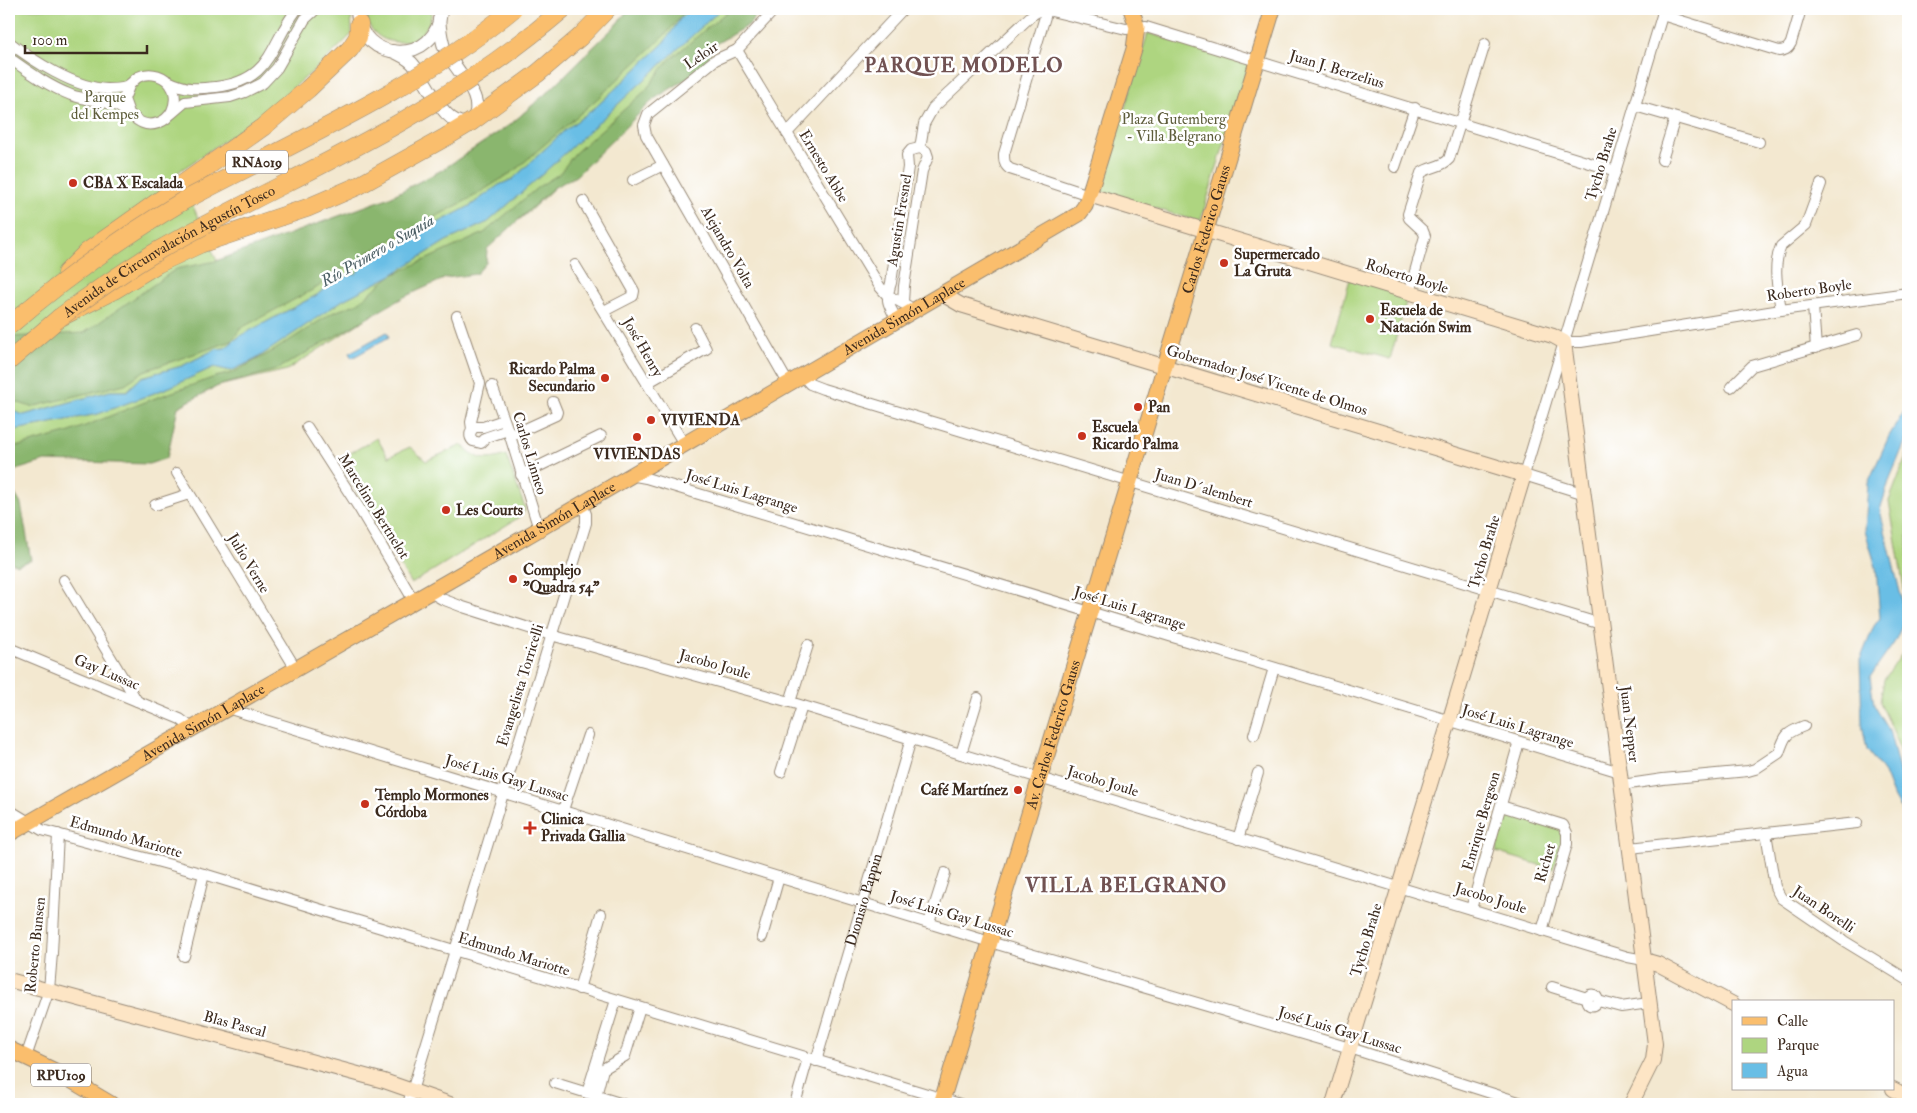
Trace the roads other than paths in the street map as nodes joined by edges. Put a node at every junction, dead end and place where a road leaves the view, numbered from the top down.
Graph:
1 (297, 9) edge
2 (316, 9) edge
3 (513, 9) edge
4 (563, 9) edge
5 (607, 9) edge
6 (775, 9) edge
7 (903, 9) edge
8 (1131, 9) edge
9 (1273, 9) edge
10 (1802, 9) edge
11 (1047, 10) junction
12 (441, 12) edge
13 (1663, 12) edge
14 (358, 16) edge
15 (1025, 22) junction
16 (1137, 27) junction
17 (1040, 32) junction
18 (9, 42) edge
19 (1485, 44) dead end
20 (737, 50) junction
21 (392, 51) junction
22 (9, 58) edge
23 (1256, 61) junction
24 (165, 79) junction
25 (130, 84) junction
26 (1635, 106) junction
27 (1415, 108) junction
28 (129, 114) junction
29 (170, 114) junction
30 (1676, 118) junction
31 (471, 122) junction
32 (1461, 122) junction
33 (644, 125) joint
34 (787, 133) junction
35 (1758, 142) dead end
36 (920, 148) junction
37 (1662, 160) dead end
38 (664, 165) junction
39 (1395, 167) dead end
40 (1616, 171) junction
41 (633, 180) dead end
42 (1821, 184) dead end
43 (1089, 195) junction
44 (583, 201) dead end
45 (1206, 230) junction
46 (575, 265) dead end
47 (1408, 293) junction
48 (1908, 293) edge
49 (942, 294) junction
50 (887, 295) junction
51 (45, 296) junction
52 (908, 306) junction
53 (1813, 306) junction
54 (1781, 310) junction
55 (604, 311) junction
56 (457, 316) dead end
57 (59, 318) junction
58 (897, 320) junction
59 (9, 326) edge
60 (695, 328) dead end
61 (1857, 336) dead end
62 (1564, 342) junction
63 (25, 346) junction
64 (1816, 348) junction
65 (9, 361) edge
66 (1166, 365) junction
67 (9, 366) edge
68 (802, 376) junction
69 (647, 383) junction
70 (788, 383) junction
71 (492, 386) dead end
72 (1731, 387) dead end
73 (553, 402) dead end
74 (307, 427) dead end
75 (472, 429) junction
76 (507, 429) junction
77 (601, 436) dead end
78 (684, 444) junction
79 (176, 473) dead end
80 (520, 475) junction
81 (630, 475) junction
82 (1524, 475) junction
83 (1130, 482) junction
84 (190, 494) junction
85 (1584, 494) junction
86 (155, 504) dead end
87 (582, 504) junction
88 (539, 529) junction
89 (64, 580) dead end
90 (1489, 590) junction
91 (430, 592) junction
92 (414, 601) junction
93 (1090, 612) junction
94 (1601, 624) junction
95 (551, 635) junction
96 (808, 645) dead end
97 (9, 648) edge
98 (1274, 668) junction
99 (296, 669) junction
100 (978, 698) dead end
101 (138, 701) junction
102 (790, 702) junction
103 (802, 706) junction
104 (227, 708) junction
105 (1450, 721) junction
106 (1804, 726) dead end
107 (192, 728) junction
108 (588, 735) dead end
109 (1254, 735) dead end
110 (911, 739) junction
111 (1519, 742) junction
112 (961, 754) junction
113 (781, 772) dead end
114 (1258, 773) dead end
115 (1040, 778) junction
116 (1621, 779) junction
117 (504, 792) junction
118 (1501, 806) junction
119 (54, 809) junction
120 (9, 810) edge
121 (563, 810) junction
122 (31, 822) junction
123 (1857, 823) dead end
124 (1766, 833) junction
125 (9, 834) edge
126 (58, 834) junction
127 (1238, 838) junction
128 (1630, 848) junction
129 (945, 873) dead end
130 (204, 874) junction
131 (779, 877) junction
132 (1399, 888) junction
133 (863, 902) junction
134 (1471, 909) junction
135 (601, 914) dead end
136 (930, 923) junction
137 (1542, 931) junction
138 (762, 937) dead end
139 (990, 942) junction
140 (456, 952) junction
141 (184, 956) dead end
142 (1644, 960) junction
143 (9, 980) edge
144 (1908, 980) edge
145 (1552, 987) dead end
146 (579, 989) junction
147 (48, 990) junction
148 (616, 1000) junction
149 (1649, 1003) junction
150 (1732, 1003) edge
151 (640, 1008) junction
152 (1350, 1048) junction
153 (9, 1049) edge
154 (26, 1057) junction
155 (9, 1058) edge
156 (812, 1060) junction
157 (599, 1068) junction
158 (554, 1083) dead end
159 (413, 1090) junction
160 (1894, 1090) edge
161 (592, 1094) junction
162 (1908, 1097) edge
163 (93, 1101) edge
164 (941, 1102) edge
165 (111, 1104) edge
166 (408, 1104) edge
167 (450, 1104) edge
168 (623, 1104) edge
169 (795, 1104) edge
170 (960, 1104) edge
171 (1333, 1104) edge
172 (1525, 1104) edge
173 (1630, 1104) edge

1 - 24 street
2 - 29 street
3 - 51 highway, Avenida de Circunvalación Agustín Tosco / RNA019, bridge
4 - 57 highway, Avenida de Circunvalación Agustín Tosco / RNA019, bridge
5 - 31 highway
6 - 20 street, Leloir
7 - 34 street
8 - 16 main road
9 - 23 main road, Carlos Federico Gauss
10 - 13 street
11 - 15 street, Agustin Fresnel
11 - 16 street, Juan J. Berzelius
11 - 17 street
12 - 21 street
12 - 31 street
13 - 26 street, Tycho Brahe
14 - 21 street
14 - 51 highway, bridge
15 - 17 street
15 - 36 street, Agustin Fresnel
16 - 23 street, Juan J. Berzelius
16 - 43 main road
17 - 43 street, Roberto Boyle
18 - 25 street
19 - 32 street
20 - 33 street, Leloir
20 - 34 street, Ernesto Abbe
21 - 31 street
22 - 28 street
23 - 27 street, Juan J. Berzelius
23 - 45 main road, Carlos Federico Gauss
24 - 25 street
24 - 29 street
25 - 28 street
26 - 30 street
26 - 40 street, Tycho Brahe
27 - 32 street, Juan J. Berzelius
27 - 39 street
28 - 29 street
30 - 35 street
30 - 37 street
31 - 57 highway, bridge
32 - 40 street, Juan J. Berzelius
32 - 47 street
33 - 38 street, Alejandro Volta
34 - 50 street, Ernesto Abbe
36 - 50 street, Agustin Fresnel
36 - 52 street, Agustin Fresnel
38 - 41 street
38 - 70 street, Alejandro Volta
40 - 62 street, Tycho Brahe
42 - 54 street
43 - 45 main road, Roberto Boyle
43 - 49 main road, Avenida Simón Laplace
44 - 55 street
45 - 47 main road, Roberto Boyle
45 - 66 main road, Carlos Federico Gauss
46 - 55 street, José Henry
47 - 62 main road, Roberto Boyle
48 - 53 street, Roberto Boyle
49 - 52 main road, Avenida Simón Laplace
49 - 66 main road, Gobernador José Vicente de Olmos
50 - 52 street
50 - 58 street, Ernesto Abbe
51 - 59 highway, Avenida de Circunvalación Agustín Tosco / RNA019, bridge
52 - 58 main road, Avenida Simón Laplace
53 - 54 street, Roberto Boyle
53 - 64 street
54 - 62 street, Roberto Boyle
55 - 69 street, José Henry
56 - 75 street
57 - 63 highway, Avenida de Circunvalación Agustín Tosco / RNA019
58 - 68 main road, Avenida Simón Laplace
60 - 69 street
61 - 64 street
62 - 82 street, Tycho Brahe
62 - 85 main road, Juan Nepper
63 - 65 highway, Avenida de Circunvalación Agustín Tosco / RNA019
63 - 67 highway
64 - 72 street
66 - 82 main road, Gobernador José Vicente de Olmos
66 - 83 main road, Av. Carlos Federico Gauss
68 - 70 main road, Avenida Simón Laplace
68 - 83 street, Juan D´alembert
69 - 78 street, José Henry
70 - 78 main road, Avenida Simón Laplace
71 - 76 street, Carlos Linneo
73 - 76 street
74 - 92 street, Marcelino Bertnelot
75 - 76 street
75 - 76 street
76 - 80 street, Carlos Linneo
77 - 80 street
78 - 81 main road, Avenida Simón Laplace
79 - 84 street, Julio Verne
80 - 88 street, Carlos Linneo
81 - 87 main road, Avenida Simón Laplace
81 - 93 street, José Luis Lagrange
82 - 85 street, Gobernador José Vicente de Olmos
82 - 90 main road, Tycho Brahe
83 - 90 street, Juan D´alembert
83 - 93 main road, Av. Carlos Federico Gauss
84 - 86 street
84 - 99 street, Julio Verne
85 - 94 main road, Juan Nepper
87 - 88 main road, Avenida Simón Laplace
87 - 95 street, Evangelista Torricelli
88 - 91 main road, Avenida Simón Laplace
89 - 101 street
90 - 94 street, Juan D´alembert
90 - 105 main road, Tycho Brahe
91 - 92 main road, Avenida Simón Laplace
91 - 95 street, Jacobo Joule
92 - 99 main road, Avenida Simón Laplace
93 - 98 street, José Luis Lagrange
93 - 115 main road, Av. Carlos Federico Gauss
94 - 116 main road, Juan Nepper
95 - 102 street, Jacobo Joule
95 - 117 street, Evangelista Torricelli
96 - 102 street
97 - 101 street, Gay Lussac
98 - 105 street, José Luis Lagrange
98 - 109 street
99 - 104 main road, Avenida Simón Laplace
100 - 112 street
101 - 107 street, Gay Lussac
102 - 103 street, Jacobo Joule
103 - 110 street, Jacobo Joule
103 - 113 street
104 - 107 main road, Avenida Simón Laplace
104 - 117 street, José Luis Gay Lussac
105 - 111 street, José Luis Lagrange
105 - 132 main road, Tycho Brahe
106 - 116 street
107 - 119 main road, Avenida Simón Laplace
108 - 121 street
110 - 112 street, Jacobo Joule
110 - 133 street, Dionisio Pappin
111 - 116 street, José Luis Lagrange
111 - 118 street, Enrique Bergson
112 - 115 street, Jacobo Joule
114 - 127 street
115 - 127 street, Jacobo Joule
115 - 139 main road, Av. Carlos Federico Gauss
116 - 128 main road, Juan Nepper
117 - 121 street, José Luis Gay Lussac
117 - 140 street, Evangelista Torricelli
118 - 134 street, Enrique Bergson
118 - 137 street, Richet
119 - 122 main road, Avenida Simón Laplace
119 - 126 street, Edmundo Mariotte
120 - 122 street, Edmundo Mariotte
121 - 131 street, José Luis Gay Lussac
122 - 125 main road, Avenida Simón Laplace
122 - 126 street, Edmundo Mariotte
123 - 124 street
124 - 128 street
124 - 144 street, Juan Borelli
126 - 130 street, Edmundo Mariotte
126 - 147 street, Roberto Bunsen
127 - 132 street, Jacobo Joule
128 - 142 main road, Juan Nepper
129 - 136 street
130 - 140 street, Edmundo Mariotte
130 - 141 street
131 - 133 street, José Luis Gay Lussac
131 - 138 street
132 - 134 street, Jacobo Joule
132 - 152 main road, Tycho Brahe
133 - 136 street, José Luis Gay Lussac
133 - 156 street, Dionisio Pappin
134 - 137 street, Jacobo Joule
135 - 146 street
136 - 139 street, José Luis Gay Lussac
137 - 142 street, Jacobo Joule
139 - 152 street, José Luis Gay Lussac
139 - 164 main road, Av. Carlos Federico Gauss
140 - 146 street, Edmundo Mariotte
140 - 159 street, Evangelista Torricelli
142 - 149 main road, Juan Nepper
142 - 150 main road, Jacobo Joule
143 - 147 main road, Blas Pascal
145 - 149 street
146 - 148 street, Edmundo Mariotte
147 - 154 street, Roberto Bunsen
147 - 159 main road, Blas Pascal
148 - 151 street, Edmundo Mariotte
148 - 157 street
149 - 173 main road, Juan Nepper
151 - 156 street, Edmundo Mariotte
151 - 157 street
152 - 171 main road, Tycho Brahe
152 - 172 street, José Luis Gay Lussac
153 - 154 main road, RPU109
154 - 163 main road, RPU109
155 - 163 main road, RPU109
156 - 164 street, Edmundo Mariotte
156 - 169 street, Dionisio Pappin
157 - 161 street
158 - 161 street
159 - 166 street, Evangelista Torricelli
159 - 167 main road, Blas Pascal
160 - 162 main road
161 - 168 street
163 - 165 main road, RPU109
164 - 170 street, Edmundo Mariotte

